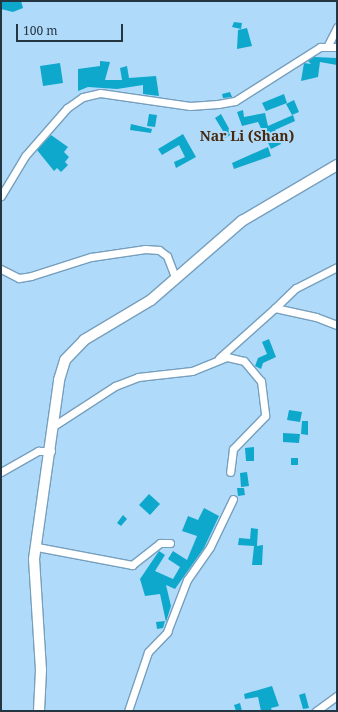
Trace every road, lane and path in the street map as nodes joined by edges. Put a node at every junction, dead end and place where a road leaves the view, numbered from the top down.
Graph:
1 (337, 26) edge
2 (328, 45) junction
3 (337, 47) edge
4 (337, 164) edge
5 (1, 196) edge
6 (337, 267) edge
7 (1, 269) edge
8 (175, 278) junction
9 (275, 308) junction
10 (337, 325) edge
11 (216, 360) junction
12 (55, 425) junction
13 (51, 451) junction
14 (1, 472) edge
15 (230, 472) dead end
16 (232, 499) dead end
17 (170, 543) dead end
18 (37, 547) junction
19 (337, 696) edge
20 (39, 711) edge
21 (128, 711) edge
22 (316, 711) edge

1 - 2 street
2 - 3 street
2 - 5 street
4 - 8 main road
6 - 9 street
7 - 8 street
8 - 12 main road
9 - 10 street
9 - 11 street
11 - 12 street
11 - 15 street
12 - 13 main road
13 - 14 street
13 - 18 main road
16 - 21 street
17 - 18 street
18 - 20 main road
19 - 22 street

